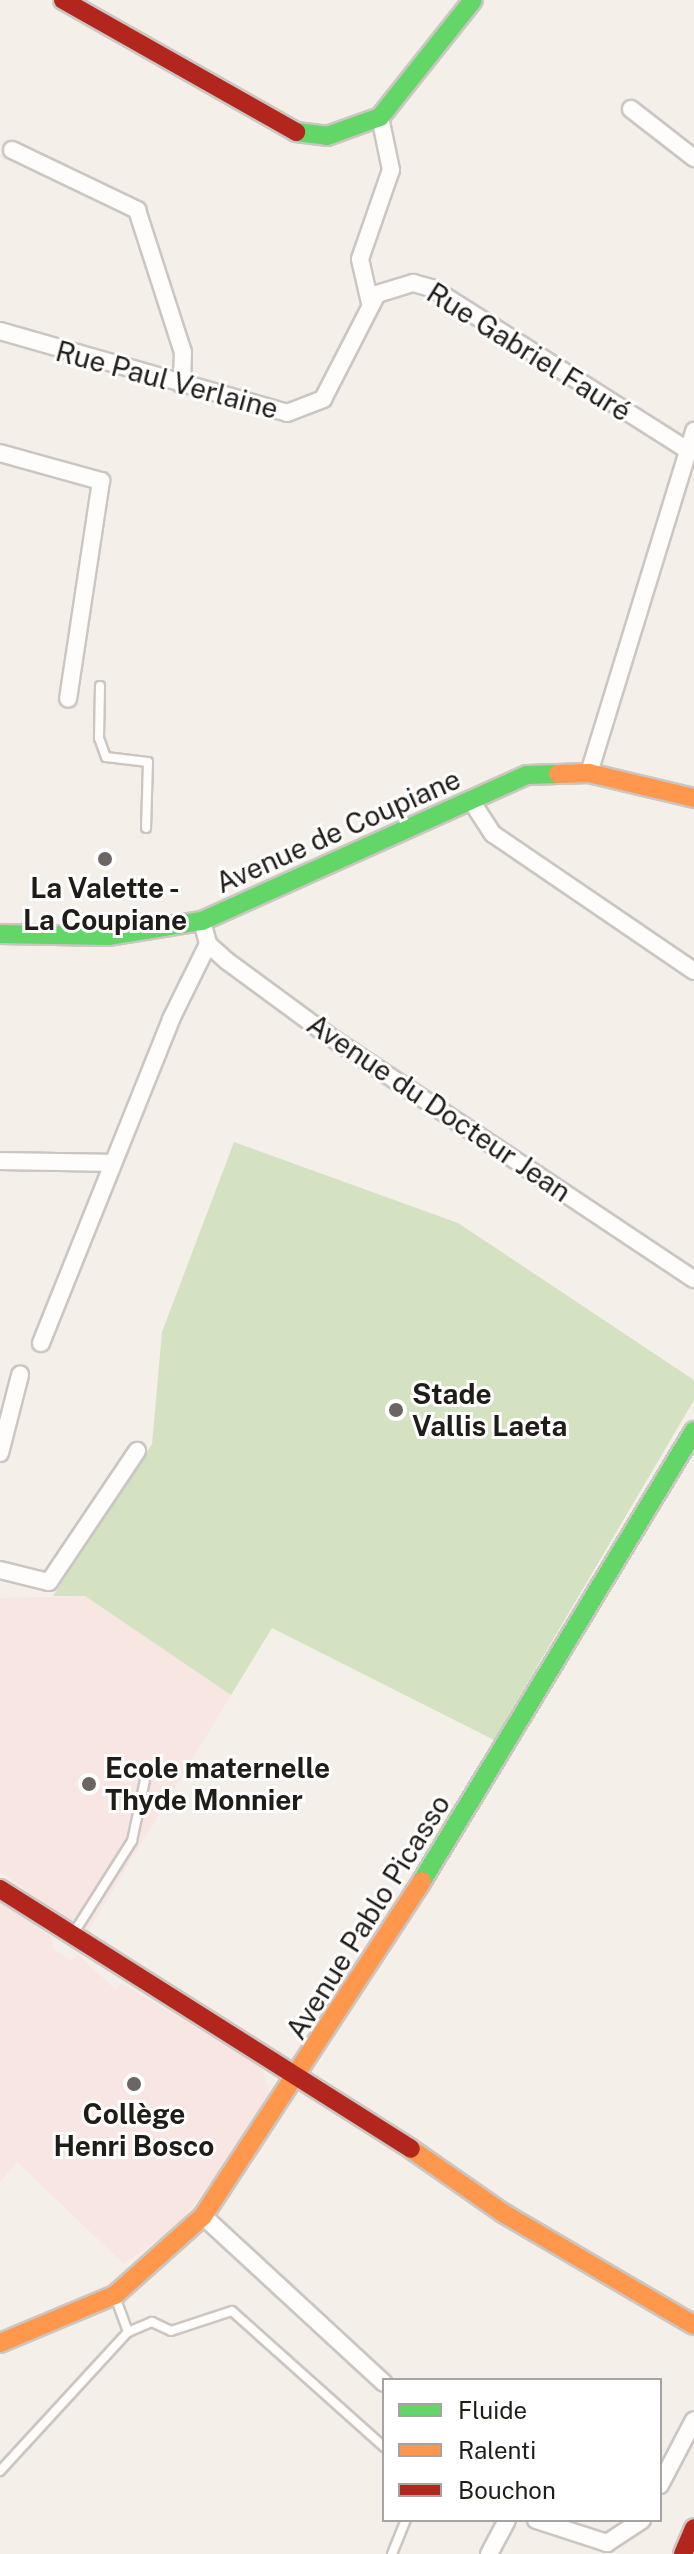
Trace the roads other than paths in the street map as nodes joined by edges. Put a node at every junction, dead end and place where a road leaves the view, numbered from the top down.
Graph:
1 (63, 0) edge
2 (473, 0) edge
3 (631, 109) dead end
4 (380, 117) junction
5 (12, 150) dead end
6 (694, 158) edge
7 (370, 303) junction
8 (0, 331) edge
9 (182, 385) junction
10 (694, 431) edge
11 (687, 450) junction
12 (0, 453) edge
13 (100, 686) dead end
14 (68, 699) dead end
15 (589, 773) junction
16 (694, 798) edge
17 (472, 802) junction
18 (146, 828) dead end
19 (202, 921) junction
20 (0, 934) edge
21 (208, 944) junction
22 (694, 971) edge
23 (0, 1161) edge
24 (112, 1163) junction
25 (694, 1279) edge
26 (41, 1343) dead end
27 (20, 1375) dead end
28 (694, 1431) edge
29 (137, 1451) dead end
30 (0, 1453) edge
31 (0, 1570) edge
32 (145, 1780) dead end
33 (0, 1889) edge
34 (72, 1935) junction
35 (299, 2076) junction
36 (203, 2216) junction
37 (115, 2295) junction
38 (694, 2325) edge
39 (128, 2332) junction
40 (0, 2343) edge
41 (382, 2381) edge
42 (694, 2420) edge
43 (382, 2445) edge
44 (0, 2471) edge
45 (662, 2481) edge
46 (405, 2522) edge
47 (506, 2522) edge
48 (542, 2522) edge
49 (639, 2522) edge
50 (694, 2528) edge
51 (392, 2554) edge
52 (489, 2554) edge
53 (683, 2554) edge

1 - 4 main road
2 - 4 main road
3 - 6 street
4 - 7 street
5 - 9 street
7 - 9 street, Rue Paul Verlaine
7 - 11 street, Rue Gabriel Fauré
8 - 9 street, Rue Paul Verlaine
10 - 11 street
11 - 15 street
12 - 14 street
13 - 18 lane
15 - 16 main road, Avenue de Coupiane
15 - 17 main road, Avenue de Coupiane
17 - 19 main road, Avenue de Coupiane
17 - 22 street
19 - 20 main road, Avenue de Coupiane
19 - 21 street
21 - 24 street
21 - 25 street, Avenue du Docteur Jean
23 - 24 street
24 - 26 street
27 - 30 street
28 - 35 main road, Avenue Pablo Picasso
29 - 31 street
32 - 34 lane
33 - 34 main road
34 - 35 main road
35 - 36 main road, Avenue Pablo Picasso
35 - 38 main road
36 - 37 main road, Avenue Pablo Picasso
36 - 41 street
37 - 39 lane
37 - 40 main road, Avenue Pablo Picasso
39 - 43 lane
39 - 44 lane
42 - 45 street
46 - 51 lane
47 - 52 street
48 - 49 street
50 - 53 main road

